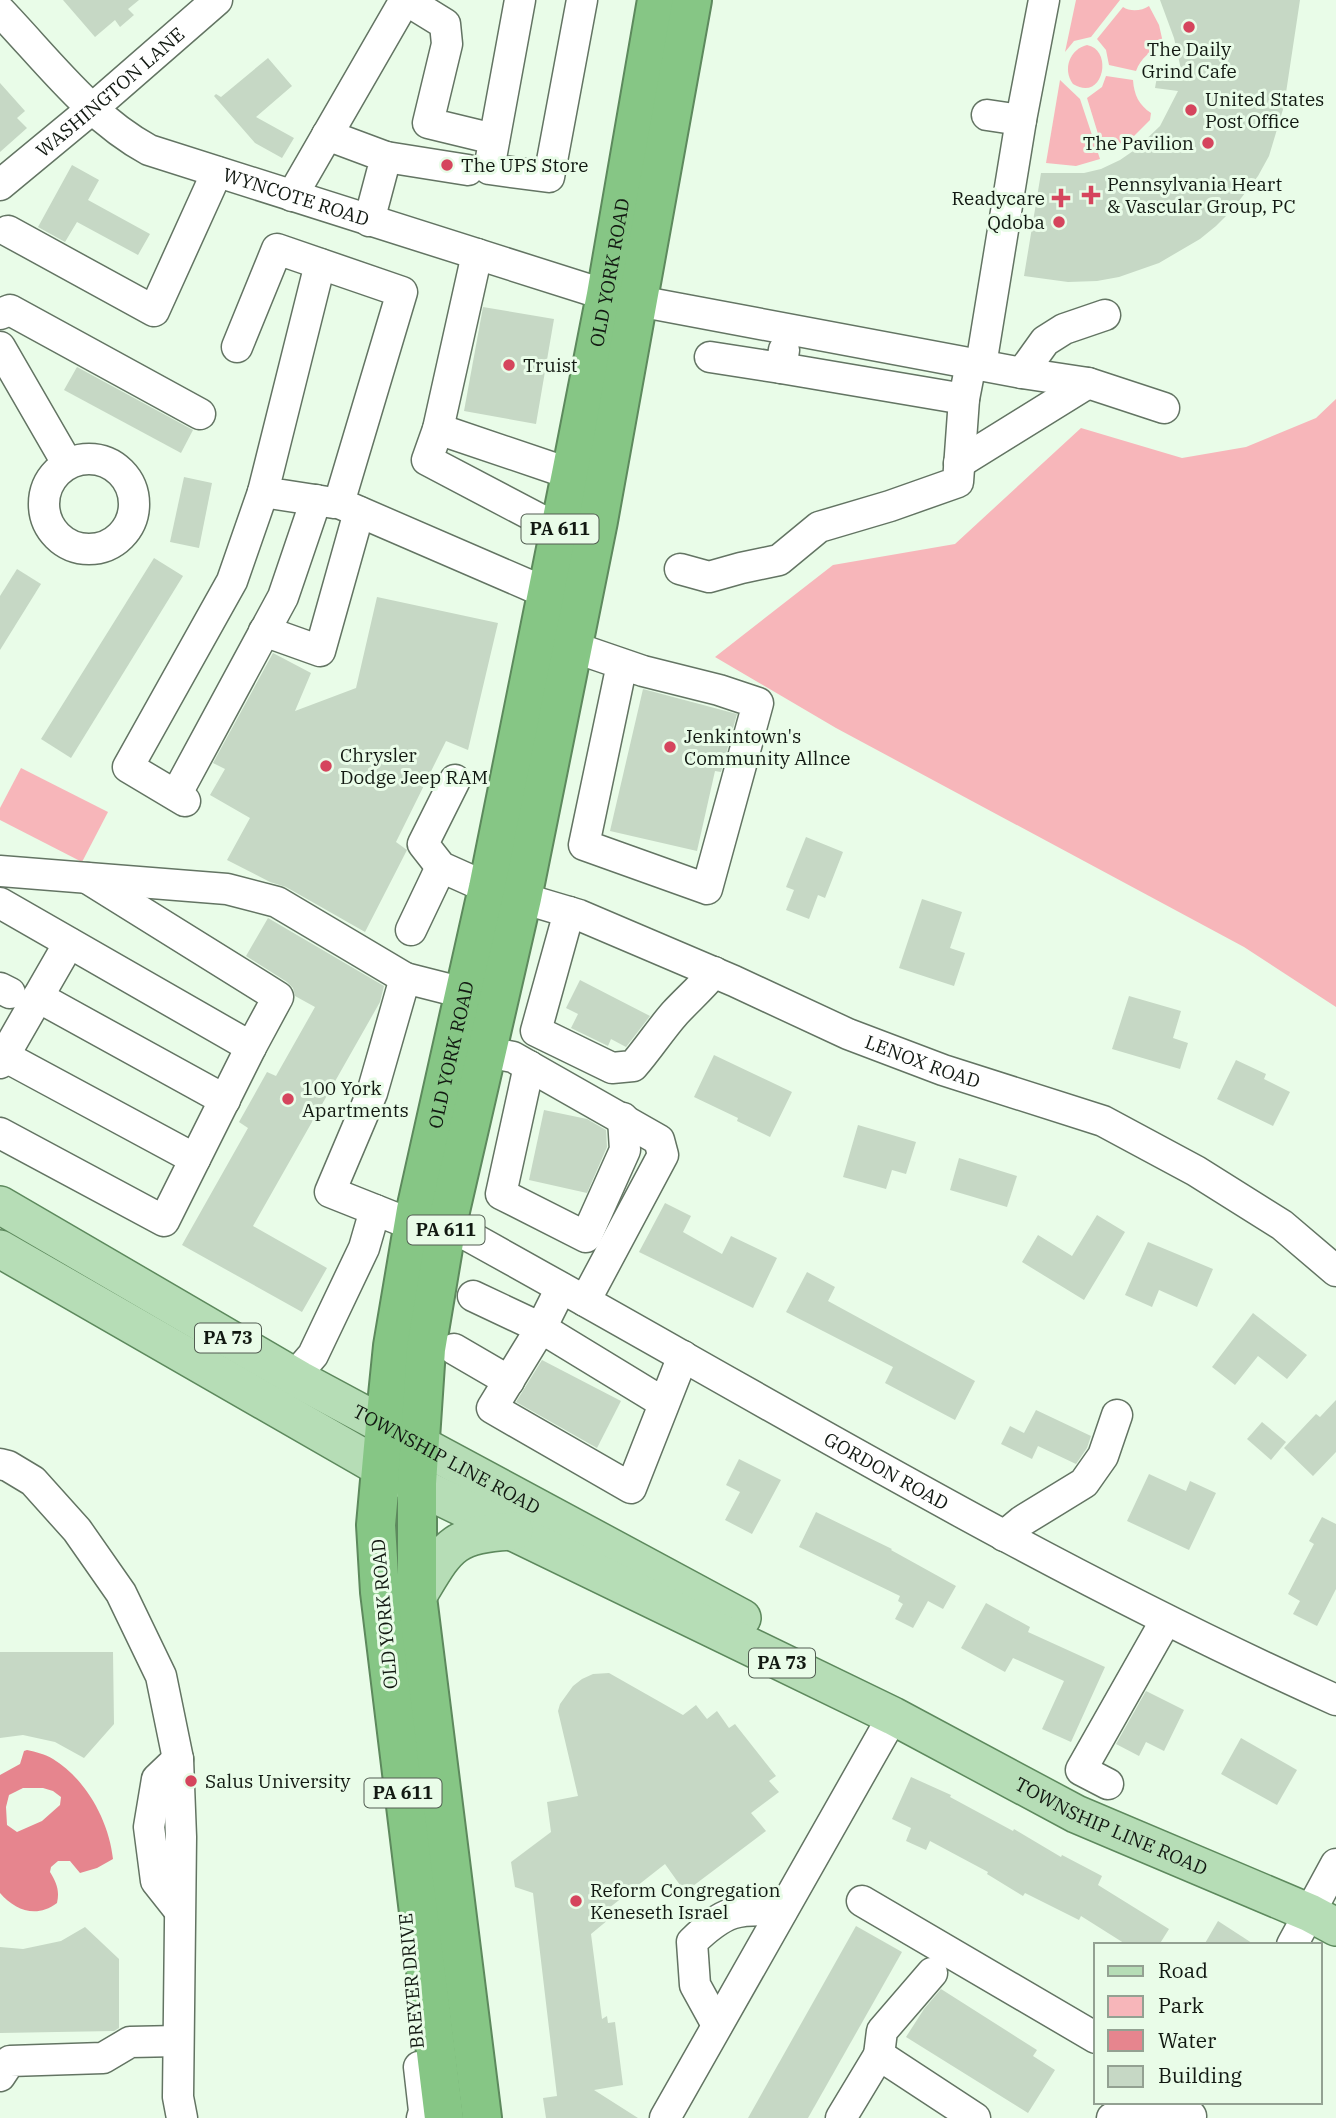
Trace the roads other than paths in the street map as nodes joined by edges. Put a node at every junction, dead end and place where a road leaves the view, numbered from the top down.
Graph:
1 (217, 0) edge
2 (406, 0) edge
3 (520, 0) edge
4 (582, 0) edge
5 (657, 0) edge
6 (692, 0) edge
7 (1044, 0) edge
8 (0, 11) edge
9 (93, 108) junction
10 (987, 115) dead end
11 (1021, 120) junction
12 (327, 135) junction
13 (494, 139) junction
14 (386, 157) junction
15 (468, 170) dead end
16 (217, 172) junction
17 (0, 185) edge
18 (292, 196) junction
19 (369, 221) junction
20 (8, 231) dead end
21 (478, 254) junction
22 (320, 264) junction
23 (622, 298) junction
24 (0, 314) edge
25 (1105, 315) dead end
26 (787, 328) junction
27 (0, 347) edge
28 (237, 347) dead end
29 (710, 357) dead end
30 (976, 364) junction
31 (781, 368) junction
32 (1022, 373) junction
33 (1088, 383) junction
34 (964, 399) junction
35 (1164, 408) dead end
36 (200, 414) dead end
37 (438, 429) junction
38 (67, 463) dead end
39 (959, 463) junction
40 (571, 474) junction
41 (263, 492) junction
42 (338, 505) junction
43 (560, 530) junction
44 (680, 569) dead end
45 (564, 598) junction
46 (264, 631) junction
47 (573, 647) junction
48 (622, 664) junction
49 (455, 780) dead end
50 (441, 867) junction
51 (0, 871) edge
52 (86, 878) junction
53 (505, 893) junction
54 (0, 903) edge
55 (569, 912) junction
56 (411, 930) dead end
57 (69, 943) junction
58 (714, 972) junction
59 (405, 978) junction
60 (16, 993) edge
61 (464, 993) junction
62 (251, 1047) junction
63 (487, 1052) junction
64 (2, 1060) edge
65 (529, 1066) junction
66 (225, 1100) junction
67 (623, 1118) junction
68 (0, 1133) edge
69 (195, 1159) junction
70 (0, 1205) edge
71 (375, 1210) junction
72 (430, 1225) junction
73 (0, 1249) edge
74 (1331, 1257) edge
75 (573, 1294) junction
76 (473, 1296) dead end
77 (541, 1328) junction
78 (454, 1349) dead end
79 (683, 1356) junction
80 (294, 1377) junction
81 (509, 1381) junction
82 (664, 1404) junction
83 (1117, 1415) dead end
84 (385, 1425) junction
85 (0, 1464) edge
86 (419, 1465) junction
87 (381, 1468) junction
88 (513, 1531) junction
89 (1004, 1535) junction
90 (417, 1597) junction
91 (1167, 1620) junction
92 (1336, 1700) edge
93 (892, 1716) junction
94 (1108, 1784) dead end
95 (409, 1843) junction
96 (1336, 1864) edge
97 (862, 1901) dead end
98 (782, 1911) junction
99 (1323, 1920) edge
100 (1294, 1943) edge
101 (932, 1973) dead end
102 (717, 2025) junction
103 (1094, 2037) edge
104 (178, 2041) junction
105 (879, 2055) junction
106 (0, 2076) edge
107 (1193, 2112) edge
108 (183, 2118) edge
109 (422, 2118) edge
110 (444, 2118) edge
111 (482, 2118) edge
112 (665, 2118) edge
113 (841, 2118) edge
114 (974, 2118) edge
115 (1112, 2118) edge

1 - 9 street, WASHINGTON LANE
2 - 12 street
2 - 13 street
3 - 13 street
4 - 13 street
5 - 23 highway, OLD YORK ROAD / PA 611
6 - 23 highway, OLD YORK ROAD / PA 611
7 - 11 street
8 - 9 street, WYNCOTE ROAD
9 - 16 street, WYNCOTE ROAD
9 - 17 street, WASHINGTON LANE
10 - 11 street
11 - 30 street
12 - 14 street
12 - 18 street
14 - 15 street
14 - 19 street
16 - 18 street, WYNCOTE ROAD
16 - 20 street
18 - 19 street, WYNCOTE ROAD
19 - 21 street, WYNCOTE ROAD
21 - 23 street, WYNCOTE ROAD
21 - 37 street
22 - 28 street
22 - 41 street
22 - 42 street
23 - 26 street, WYNCOTE ROAD
23 - 40 highway, OLD YORK ROAD / PA 611
23 - 45 highway, OLD YORK ROAD / PA 611
24 - 36 street
25 - 32 street
26 - 30 street, WYNCOTE ROAD
26 - 31 street
27 - 38 street
29 - 31 street
30 - 32 street, WYNCOTE ROAD
30 - 34 street
31 - 34 street
32 - 33 street, WYNCOTE ROAD
33 - 35 street, WYNCOTE ROAD
33 - 39 street
34 - 39 street
37 - 40 street
37 - 43 street
39 - 44 street
40 - 43 highway, OLD YORK ROAD / PA 611
41 - 42 street
41 - 46 street
42 - 45 street
42 - 46 street
42 - 46 street
43 - 45 highway, OLD YORK ROAD / PA 611
45 - 47 highway, OLD YORK ROAD / PA 611
45 - 53 highway, OLD YORK ROAD / PA 611
47 - 48 street
47 - 53 highway, OLD YORK ROAD / PA 611
48 - 48 street
49 - 50 street
50 - 53 street, LENOX ROAD
50 - 56 street
51 - 52 street
52 - 59 street
52 - 62 street
53 - 55 street, LENOX ROAD
53 - 61 highway, OLD YORK ROAD / PA 611
53 - 63 highway, OLD YORK ROAD / PA 611
54 - 57 street
55 - 58 street, LENOX ROAD
55 - 58 street
57 - 60 street
57 - 62 street
58 - 74 street, LENOX ROAD
59 - 61 street
59 - 71 street, GORDON ROAD
60 - 64 street
60 - 66 street
61 - 72 highway, OLD YORK ROAD / PA 611
62 - 66 street
63 - 65 street
63 - 72 highway, OLD YORK ROAD / PA 611
64 - 69 street
65 - 67 street
65 - 67 street
66 - 69 street
67 - 75 street
68 - 69 street
70 - 80 main road, TOWNSHIP LINE ROAD / PA 73
71 - 72 street, GORDON ROAD
71 - 80 street
72 - 75 street, GORDON ROAD
72 - 84 highway, OLD YORK ROAD / PA 611
72 - 86 highway, OLD YORK ROAD / PA 611
73 - 87 main road, TOWNSHIP LINE ROAD / PA 73
75 - 77 street
75 - 79 street, GORDON ROAD
76 - 77 street
77 - 81 street
77 - 82 street
78 - 81 street
79 - 82 street
79 - 89 street, GORDON ROAD
80 - 84 main road, TOWNSHIP LINE ROAD / PA 73
81 - 82 street
83 - 89 street
84 - 86 main road, TOWNSHIP LINE ROAD / PA 73
84 - 87 highway, OLD YORK ROAD / PA 611
85 - 104 street
86 - 87 main road, TOWNSHIP LINE ROAD / PA 73
86 - 88 main road, TOWNSHIP LINE ROAD / PA 73
86 - 90 highway, OLD YORK ROAD / PA 611
86 - 93 main road, TOWNSHIP LINE ROAD / PA 73
87 - 95 highway, OLD YORK ROAD / PA 611
88 - 90 main road
88 - 93 main road, TOWNSHIP LINE ROAD / PA 73
89 - 91 street, GORDON ROAD
90 - 111 highway, OLD YORK ROAD / PA 611
91 - 92 street, GORDON ROAD
91 - 94 street
93 - 98 street
93 - 99 main road, TOWNSHIP LINE ROAD / PA 73
95 - 109 street, BREYER DRIVE
95 - 110 highway, OLD YORK ROAD / PA 611
96 - 99 street
97 - 103 street
98 - 102 street
98 - 102 street
99 - 100 street
101 - 105 street
102 - 112 street
104 - 106 street
104 - 108 street
105 - 113 street
105 - 114 street
107 - 115 street

